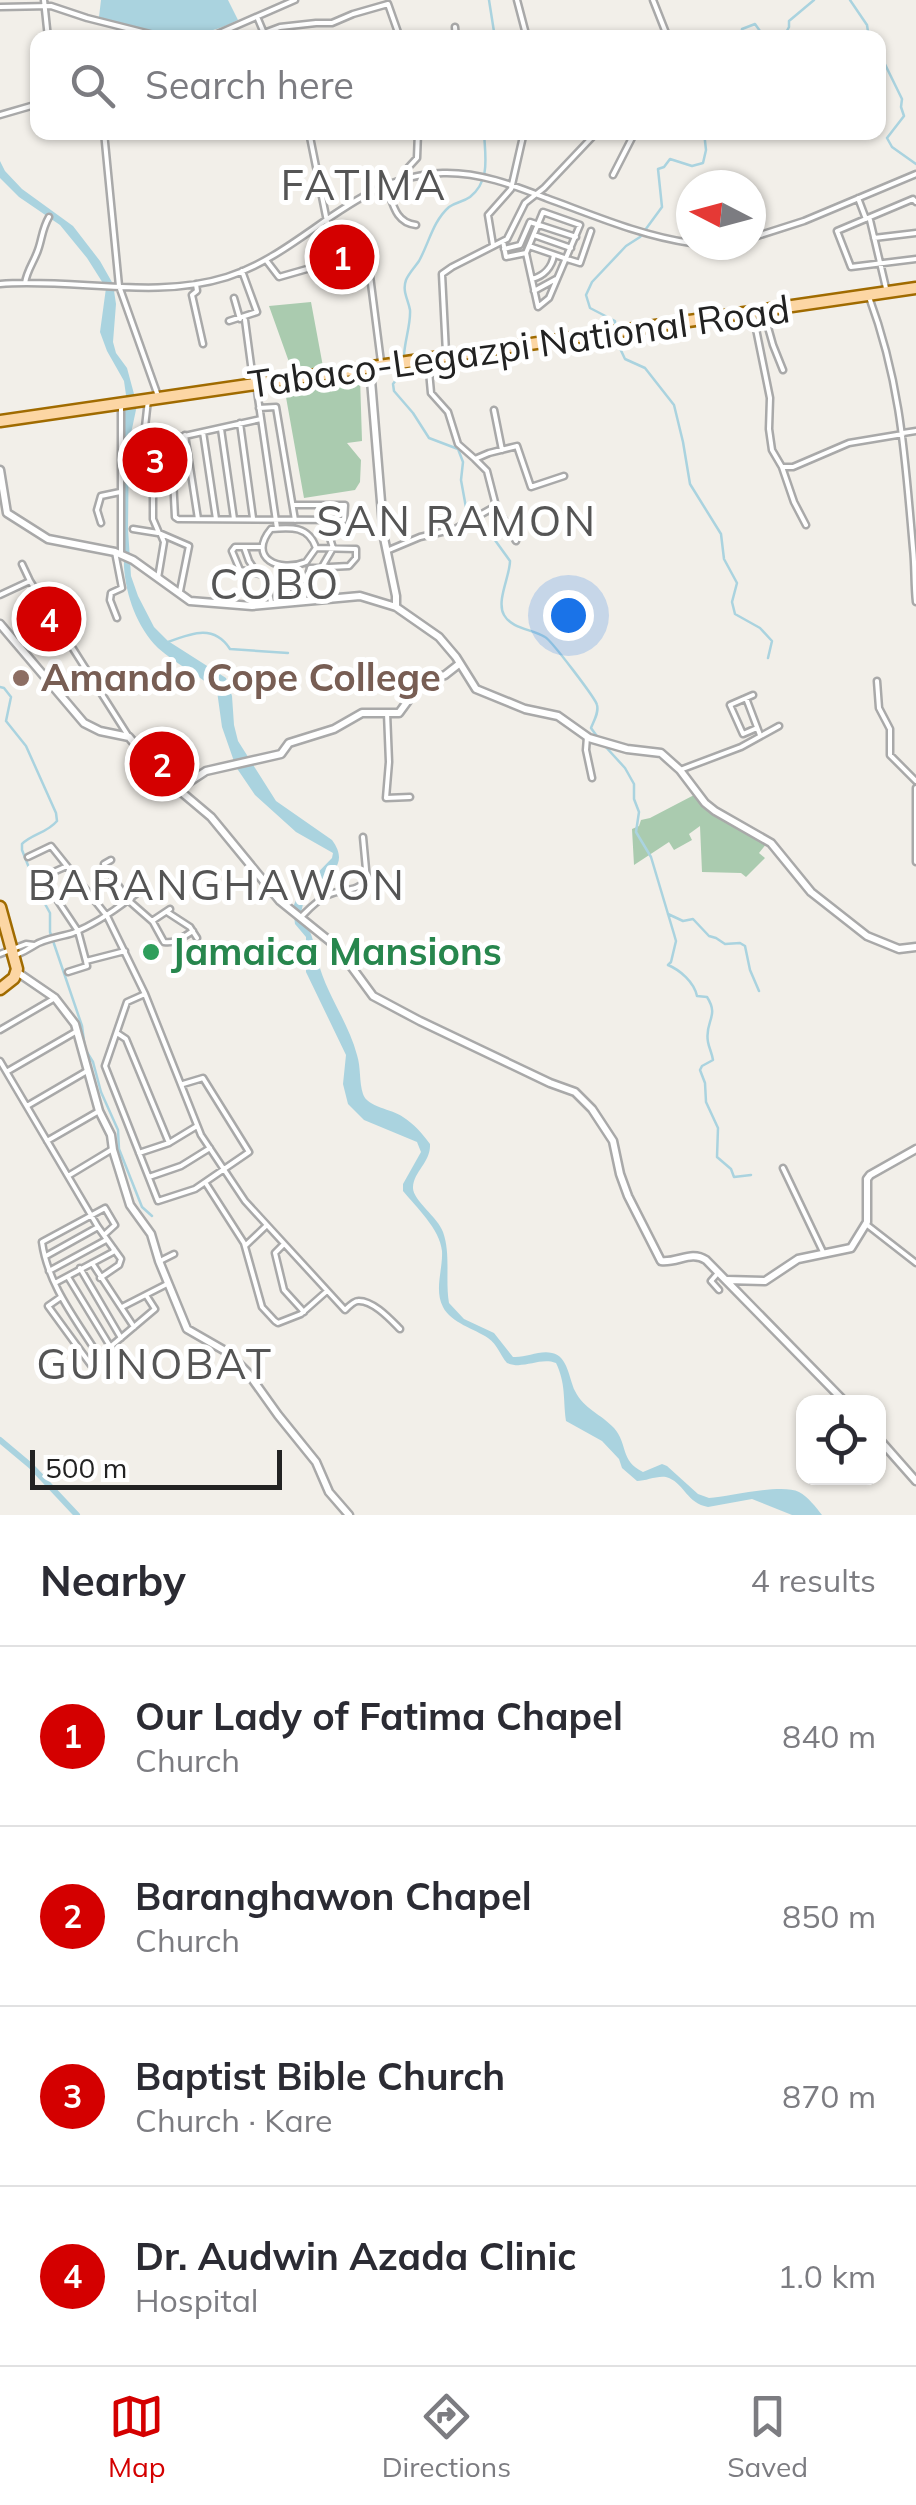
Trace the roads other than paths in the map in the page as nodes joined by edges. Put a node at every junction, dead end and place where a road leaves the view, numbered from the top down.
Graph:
1 (295, 0) edge
2 (517, 0) edge
3 (653, 0) edge
4 (44, 3) edge
5 (0, 7) edge
6 (258, 17) junction
7 (47, 30) edge
8 (138, 30) edge
9 (227, 30) edge
10 (263, 30) edge
11 (274, 30) edge
12 (397, 30) edge
13 (526, 30) edge
14 (665, 30) edge
15 (30, 106) edge
16 (0, 115) edge
17 (105, 140) edge
18 (310, 140) edge
19 (418, 140) edge
20 (522, 140) edge
21 (589, 140) edge
22 (631, 140) edge
23 (638, 140) edge
24 (642, 144) dead end
25 (622, 158) junction
26 (633, 162) dead end
27 (613, 174) dead end
28 (916, 174) edge
29 (408, 179) junction
30 (386, 185) junction
31 (513, 185) junction
32 (536, 194) junction
33 (858, 198) junction
34 (916, 202) edge
35 (49, 218) dead end
36 (868, 219) junction
37 (326, 221) junction
38 (539, 224) junction
39 (416, 225) dead end
40 (591, 232) dead end
41 (766, 233) edge
42 (916, 233) edge
43 (534, 235) junction
44 (576, 236) junction
45 (874, 238) junction
46 (676, 239) edge
47 (503, 241) junction
48 (493, 245) junction
49 (529, 246) junction
50 (572, 248) junction
51 (504, 249) junction
52 (526, 253) junction
53 (554, 255) junction
54 (916, 258) edge
55 (567, 259) junction
56 (266, 260) junction
57 (335, 262) junction
58 (880, 264) junction
59 (242, 271) junction
60 (558, 278) junction
61 (532, 279) junction
62 (25, 282) junction
63 (0, 284) edge
64 (196, 284) junction
65 (117, 286) junction
66 (916, 288) edge
67 (534, 291) junction
68 (887, 293) junction
69 (869, 296) junction
70 (234, 298) dead end
71 (758, 313) junction
72 (242, 318) junction
73 (230, 321) dead end
74 (203, 344) dead end
75 (446, 358) junction
76 (428, 360) junction
77 (381, 367) junction
78 (783, 370) dead end
79 (254, 384) junction
80 (149, 400) junction
81 (121, 404) junction
82 (259, 408) junction
83 (494, 410) dead end
84 (260, 419) junction
85 (0, 421) edge
86 (240, 424) junction
87 (221, 428) junction
88 (916, 431) edge
89 (203, 432) junction
90 (903, 434) junction
91 (185, 435) junction
92 (502, 450) junction
93 (475, 459) junction
94 (782, 467) junction
95 (0, 470) edge
96 (564, 476) dead end
97 (120, 492) junction
98 (293, 505) junction
99 (496, 506) junction
100 (8, 513) junction
101 (253, 518) junction
102 (0, 519) edge
103 (198, 519) junction
104 (216, 519) junction
105 (234, 519) junction
106 (276, 519) junction
107 (295, 520) junction
108 (101, 523) dead end
109 (806, 525) dead end
110 (277, 528) junction
111 (133, 529) dead end
112 (160, 534) junction
113 (329, 536) dead end
114 (516, 540) dead end
115 (244, 547) junction
116 (261, 547) junction
117 (316, 548) junction
118 (333, 548) junction
119 (387, 550) junction
120 (119, 554) junction
121 (306, 562) junction
122 (22, 564) dead end
123 (288, 567) junction
124 (322, 567) junction
125 (310, 568) junction
126 (257, 573) junction
127 (158, 578) junction
128 (30, 581) junction
129 (180, 594) junction
130 (0, 595) edge
131 (288, 602) junction
132 (304, 602) junction
133 (916, 602) edge
134 (272, 604) junction
135 (396, 607) junction
136 (117, 618) dead end
137 (0, 624) edge
138 (459, 664) junction
139 (877, 682) dead end
140 (753, 695) dead end
141 (746, 698) junction
142 (386, 713) junction
143 (780, 726) dead end
144 (757, 728) junction
145 (760, 735) junction
146 (129, 737) junction
147 (587, 738) junction
148 (680, 770) junction
149 (592, 778) dead end
150 (916, 784) edge
151 (177, 790) junction
152 (410, 798) dead end
153 (363, 838) dead end
154 (28, 857) dead end
155 (111, 860) dead end
156 (916, 862) edge
157 (104, 864) junction
158 (67, 866) junction
159 (96, 869) dead end
160 (136, 894) dead end
161 (128, 900) junction
162 (0, 907) edge
163 (108, 916) junction
164 (300, 916) junction
165 (152, 921) junction
166 (4, 931) edge
167 (78, 931) junction
168 (193, 931) junction
169 (197, 938) dead end
170 (916, 947) edge
171 (125, 951) junction
172 (13, 952) junction
173 (0, 954) edge
174 (86, 961) junction
175 (16, 972) junction
176 (68, 972) dead end
177 (0, 989) edge
178 (145, 994) junction
179 (54, 998) junction
180 (0, 1030) edge
181 (77, 1030) junction
182 (116, 1033) junction
183 (0, 1061) edge
184 (88, 1071) junction
185 (6, 1072) junction
186 (181, 1085) junction
187 (27, 1106) junction
188 (99, 1111) junction
189 (197, 1126) junction
190 (47, 1141) junction
191 (169, 1143) junction
192 (210, 1148) junction
193 (112, 1150) junction
194 (916, 1150) edge
195 (140, 1152) junction
196 (783, 1168) dead end
197 (224, 1170) junction
198 (68, 1176) junction
199 (149, 1177) junction
200 (205, 1182) junction
201 (92, 1214) junction
202 (866, 1224) junction
203 (267, 1226) junction
204 (98, 1227) junction
205 (106, 1237) junction
206 (284, 1244) junction
207 (245, 1246) junction
208 (114, 1249) junction
209 (174, 1254) dead end
210 (824, 1254) junction
211 (44, 1257) junction
212 (915, 1260) edge
213 (159, 1261) junction
214 (92, 1263) junction
215 (80, 1268) junction
216 (49, 1271) junction
217 (721, 1276) junction
218 (68, 1277) junction
219 (100, 1278) junction
220 (55, 1283) junction
221 (168, 1284) junction
222 (327, 1290) junction
223 (720, 1290) dead end
224 (146, 1295) junction
225 (61, 1297) junction
226 (122, 1307) junction
227 (304, 1312) junction
228 (134, 1327) junction
229 (400, 1330) dead end
230 (121, 1338) junction
231 (110, 1347) junction
232 (100, 1358) junction
233 (838, 1395) edge
234 (886, 1447) edge
235 (916, 1481) edge
236 (349, 1515) edge

1 - 6 street
2 - 13 street
3 - 14 street
4 - 5 street
4 - 7 street
4 - 8 street
6 - 9 street
6 - 10 street
11 - 12 street
15 - 16 street
17 - 65 street
18 - 37 street
19 - 29 street
20 - 31 street
21 - 32 street
22 - 25 street
23 - 24 street
25 - 26 street
25 - 27 street
28 - 33 street
29 - 30 street
29 - 31 street
30 - 37 street
30 - 39 street
31 - 32 street
31 - 48 street
32 - 46 street
32 - 47 street
33 - 36 street
33 - 41 street
34 - 36 street
35 - 62 street
36 - 45 street
36 - 58 street
37 - 56 street
37 - 57 street
38 - 43 street
38 - 44 street
38 - 44 street
38 - 51 street
40 - 55 street
42 - 45 street
43 - 49 street
43 - 50 street
44 - 50 street
45 - 58 street
47 - 48 street
47 - 51 street
48 - 75 street
49 - 52 street
49 - 53 street
50 - 55 street
51 - 52 street
52 - 61 street
53 - 55 street
53 - 61 street
54 - 58 street
55 - 60 street
56 - 57 street
56 - 59 street
57 - 77 street
58 - 68 street
59 - 64 street
59 - 72 street
60 - 67 street
60 - 67 street
61 - 67 street
62 - 63 street
62 - 65 street
64 - 65 street
64 - 74 street
65 - 80 street
66 - 68 main road, Tabaco-Legazpi National Road
68 - 69 main road, Tabaco-Legazpi National Road
69 - 71 main road, Tabaco-Legazpi National Road
69 - 90 street
70 - 72 street
71 - 75 main road, Tabaco-Legazpi National Road
71 - 78 street
71 - 94 street
72 - 73 street
72 - 79 street
75 - 76 main road, Tabaco-Legazpi National Road
76 - 77 main road, Tabaco-Legazpi National Road
76 - 93 street
77 - 79 main road, Tabaco-Legazpi National Road
77 - 119 street
79 - 80 main road, Tabaco-Legazpi National Road
79 - 82 street
80 - 81 main road, Tabaco-Legazpi National Road
80 - 112 street
81 - 85 main road, Tabaco-Legazpi National Road
81 - 97 street
82 - 84 street
82 - 98 street
83 - 92 street
84 - 86 street
84 - 106 street
86 - 87 street
86 - 101 street
87 - 89 street
87 - 105 street
88 - 90 street
89 - 91 street
89 - 104 street
90 - 94 street
90 - 133 street
91 - 103 street
91 - 103 street
92 - 93 street
92 - 96 street
93 - 99 street
94 - 109 street
95 - 100 street
97 - 108 street
97 - 120 street
98 - 107 street
98 - 107 street
99 - 114 street
99 - 119 street
100 - 102 street
100 - 120 street
101 - 105 street
101 - 106 street
103 - 104 street
104 - 105 street
106 - 107 street
106 - 110 street
110 - 116 street
110 - 117 street
111 - 112 street
112 - 127 street
112 - 129 street
113 - 118 street
115 - 116 street
115 - 126 street
115 - 126 street
116 - 123 street
117 - 118 street
117 - 121 street
118 - 124 street
118 - 124 street
119 - 135 street
120 - 127 street
120 - 136 street
121 - 123 street
121 - 125 street
122 - 128 street
123 - 131 street
124 - 125 street
125 - 132 street
126 - 134 street
127 - 129 street
128 - 130 street
128 - 146 street
129 - 134 street
131 - 132 street
131 - 134 street
132 - 135 street
135 - 138 street
137 - 146 street
138 - 142 street
138 - 147 street
139 - 150 street
140 - 141 street
141 - 144 street
141 - 144 street
142 - 151 street
142 - 152 street
143 - 145 street
144 - 145 street
145 - 148 street
146 - 151 street
147 - 148 street
147 - 149 street
148 - 170 street
150 - 156 street
151 - 164 street
153 - 164 street
154 - 158 street
155 - 157 street
157 - 159 street
157 - 161 street
158 - 163 street
158 - 167 street
160 - 161 street
161 - 163 street
161 - 165 street
162 - 166 main road
163 - 167 street
163 - 171 street
164 - 217 street
165 - 168 street
165 - 168 street
166 - 172 main road
167 - 172 street
167 - 174 street
168 - 169 street
171 - 174 street
171 - 178 street
172 - 173 street
172 - 175 main road
174 - 176 street
175 - 177 main road
175 - 179 street
178 - 182 street
178 - 186 street
179 - 180 street
179 - 181 street
181 - 184 street
181 - 185 street
182 - 191 street
182 - 195 street
183 - 185 street
184 - 187 street
184 - 188 street
185 - 187 street
186 - 189 street
186 - 197 street
187 - 190 street
188 - 190 street
188 - 193 street
189 - 191 street
189 - 192 street
190 - 198 street
191 - 195 street
192 - 197 street
192 - 199 street
193 - 198 street
193 - 213 street
194 - 202 street
195 - 199 street
196 - 210 street
197 - 200 street
197 - 203 street
198 - 201 street
199 - 200 street
200 - 207 street
201 - 204 street
201 - 205 street
201 - 211 street
202 - 210 street
202 - 212 street
203 - 206 street
203 - 207 street
204 - 205 street
204 - 211 street
205 - 208 street
205 - 216 street
206 - 222 street
206 - 227 street
207 - 227 street
208 - 214 street
208 - 219 street
209 - 213 street
210 - 217 street
211 - 216 street
213 - 221 street
214 - 215 street
214 - 219 street
215 - 218 street
215 - 230 street
216 - 220 street
217 - 223 street
217 - 233 street
218 - 220 street
218 - 231 street
219 - 226 street
220 - 225 street
221 - 224 street
221 - 236 street
222 - 227 street
222 - 229 street
224 - 226 street
224 - 228 street
225 - 232 street
225 - 232 street
226 - 228 street
228 - 230 street
230 - 231 street
231 - 232 street
234 - 235 street

